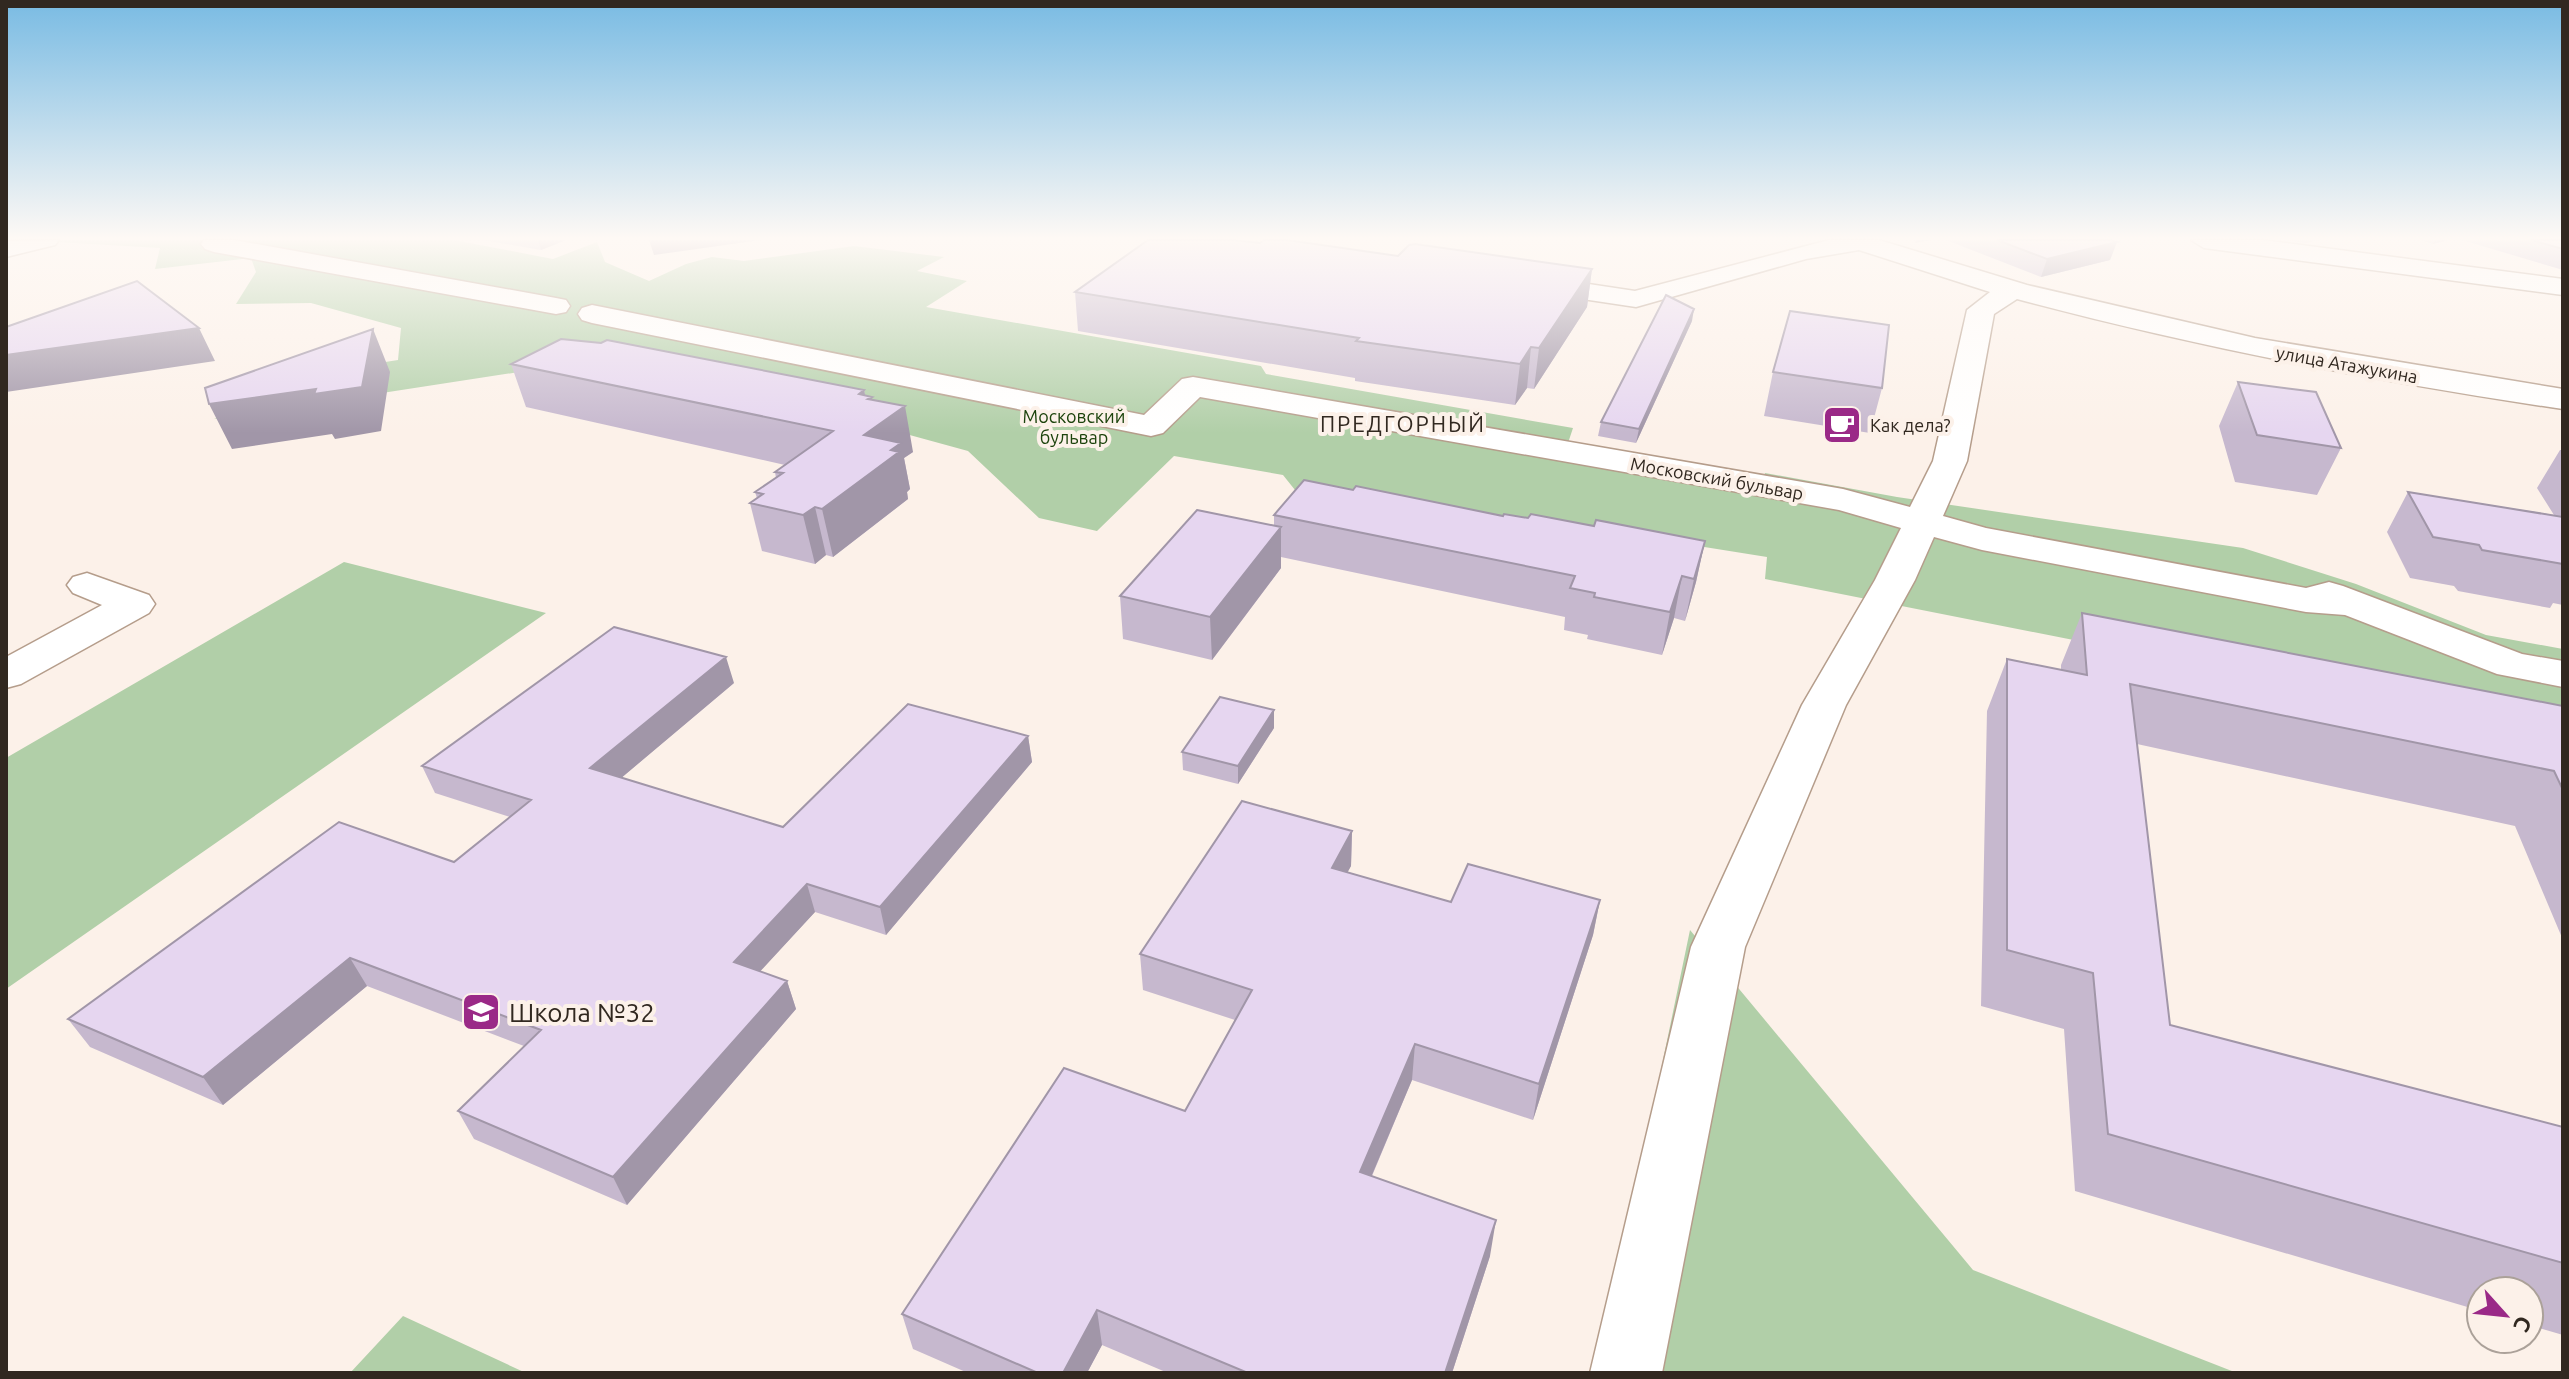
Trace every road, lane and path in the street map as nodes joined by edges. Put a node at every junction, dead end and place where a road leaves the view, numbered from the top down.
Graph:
1 (579, 304) edge
2 (673, 304) edge
3 (1990, 304) edge
4 (2072, 304) edge
5 (889, 375) junction
6 (2563, 399) edge
7 (1921, 523) junction
8 (87, 585) dead end
9 (2454, 640) junction
10 (2563, 655) edge
11 (2563, 674) edge
12 (6, 675) edge
13 (1626, 1373) edge

1 - 5 street, Московский бульвар
2 - 5 street
3 - 7 street
4 - 6 street, улица Атажукина
5 - 7 street, Московский бульвар
7 - 9 street, Московский бульвар
7 - 13 street
8 - 12 street
9 - 10 street, Московский бульвар
9 - 11 street, Московский бульвар

